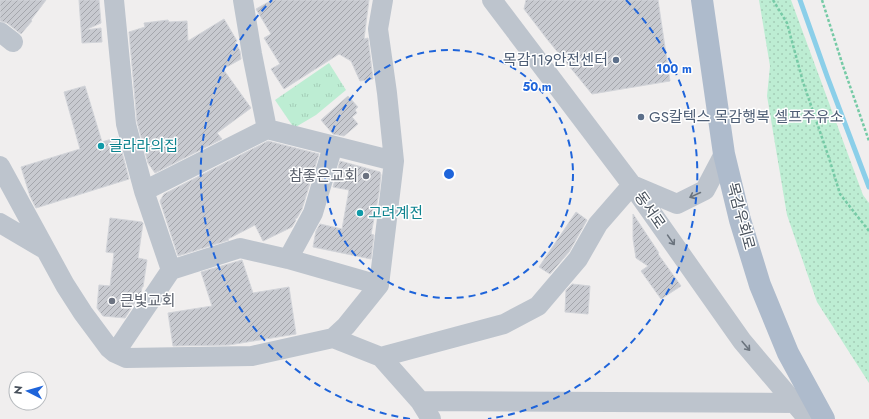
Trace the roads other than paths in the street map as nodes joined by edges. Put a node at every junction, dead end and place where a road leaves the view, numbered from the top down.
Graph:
1 (114, 0) edge
2 (243, 0) edge
3 (383, 0) edge
4 (492, 0) edge
5 (702, 0) edge
6 (266, 129) junction
7 (333, 146) junction
8 (724, 154) junction
9 (394, 161) junction
10 (0, 166) edge
11 (632, 185) junction
12 (144, 192) junction
13 (0, 223) edge
14 (46, 250) junction
15 (288, 259) junction
16 (171, 270) junction
17 (380, 285) junction
18 (333, 338) junction
19 (115, 353) junction
20 (381, 357) junction
21 (420, 401) junction
22 (795, 403) junction
23 (431, 419) edge
24 (808, 419) edge
25 (824, 419) edge

1 - 12 street
2 - 6 street
3 - 9 street
4 - 11 street, 동서로
5 - 8 main road, 목감우회로
6 - 7 street
6 - 12 street
7 - 9 street
7 - 15 street
8 -> 11 street
8 - 25 main road, 목감우회로
9 - 17 street
10 - 14 street
11 - 20 street
11 -> 22 street, 동서로
12 - 16 street
13 - 14 street
14 - 19 street
15 - 16 street
15 - 17 street
16 - 19 street
17 - 18 street
18 - 19 street
18 - 20 street
20 - 21 street
21 - 22 street
21 - 23 street
22 - 24 street, 동서로

